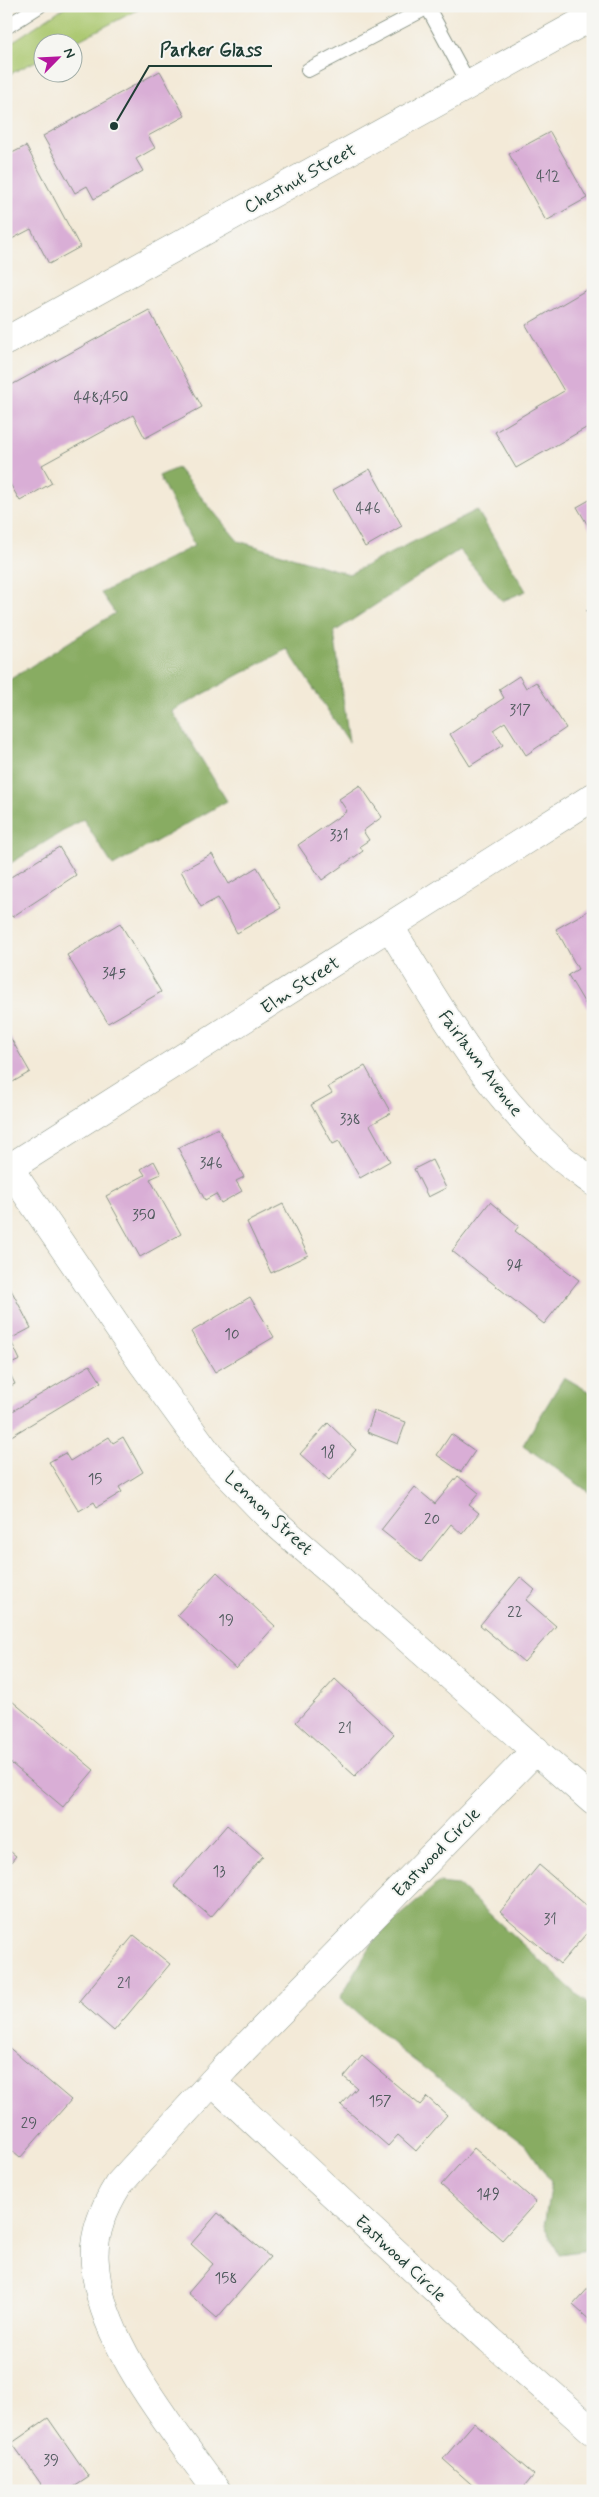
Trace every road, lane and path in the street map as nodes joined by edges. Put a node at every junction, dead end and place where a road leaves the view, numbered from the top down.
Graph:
1 (39, 6) edge
2 (429, 7) edge
3 (593, 16) edge
4 (6, 27) edge
5 (308, 70) dead end
6 (469, 84) junction
7 (6, 341) edge
8 (593, 797) edge
9 (390, 927) junction
10 (8, 1169) edge
11 (593, 1182) edge
12 (536, 1750) junction
13 (593, 1801) edge
14 (212, 2082) junction
15 (593, 2431) edge
16 (217, 2491) edge

1 - 4 lane
2 - 5 lane
2 - 6 lane
3 - 6 street, Chestnut Street
6 - 7 street, Chestnut Street
8 - 9 street, Elm Street
9 - 10 street, Elm Street
9 - 11 street, Fairlawn Avenue
10 - 12 street, Lennon Street
12 - 13 street, Lennon Street
12 - 14 street, Eastwood Circle
14 - 15 street, Eastwood Circle
14 - 16 street, Eastwood Circle

